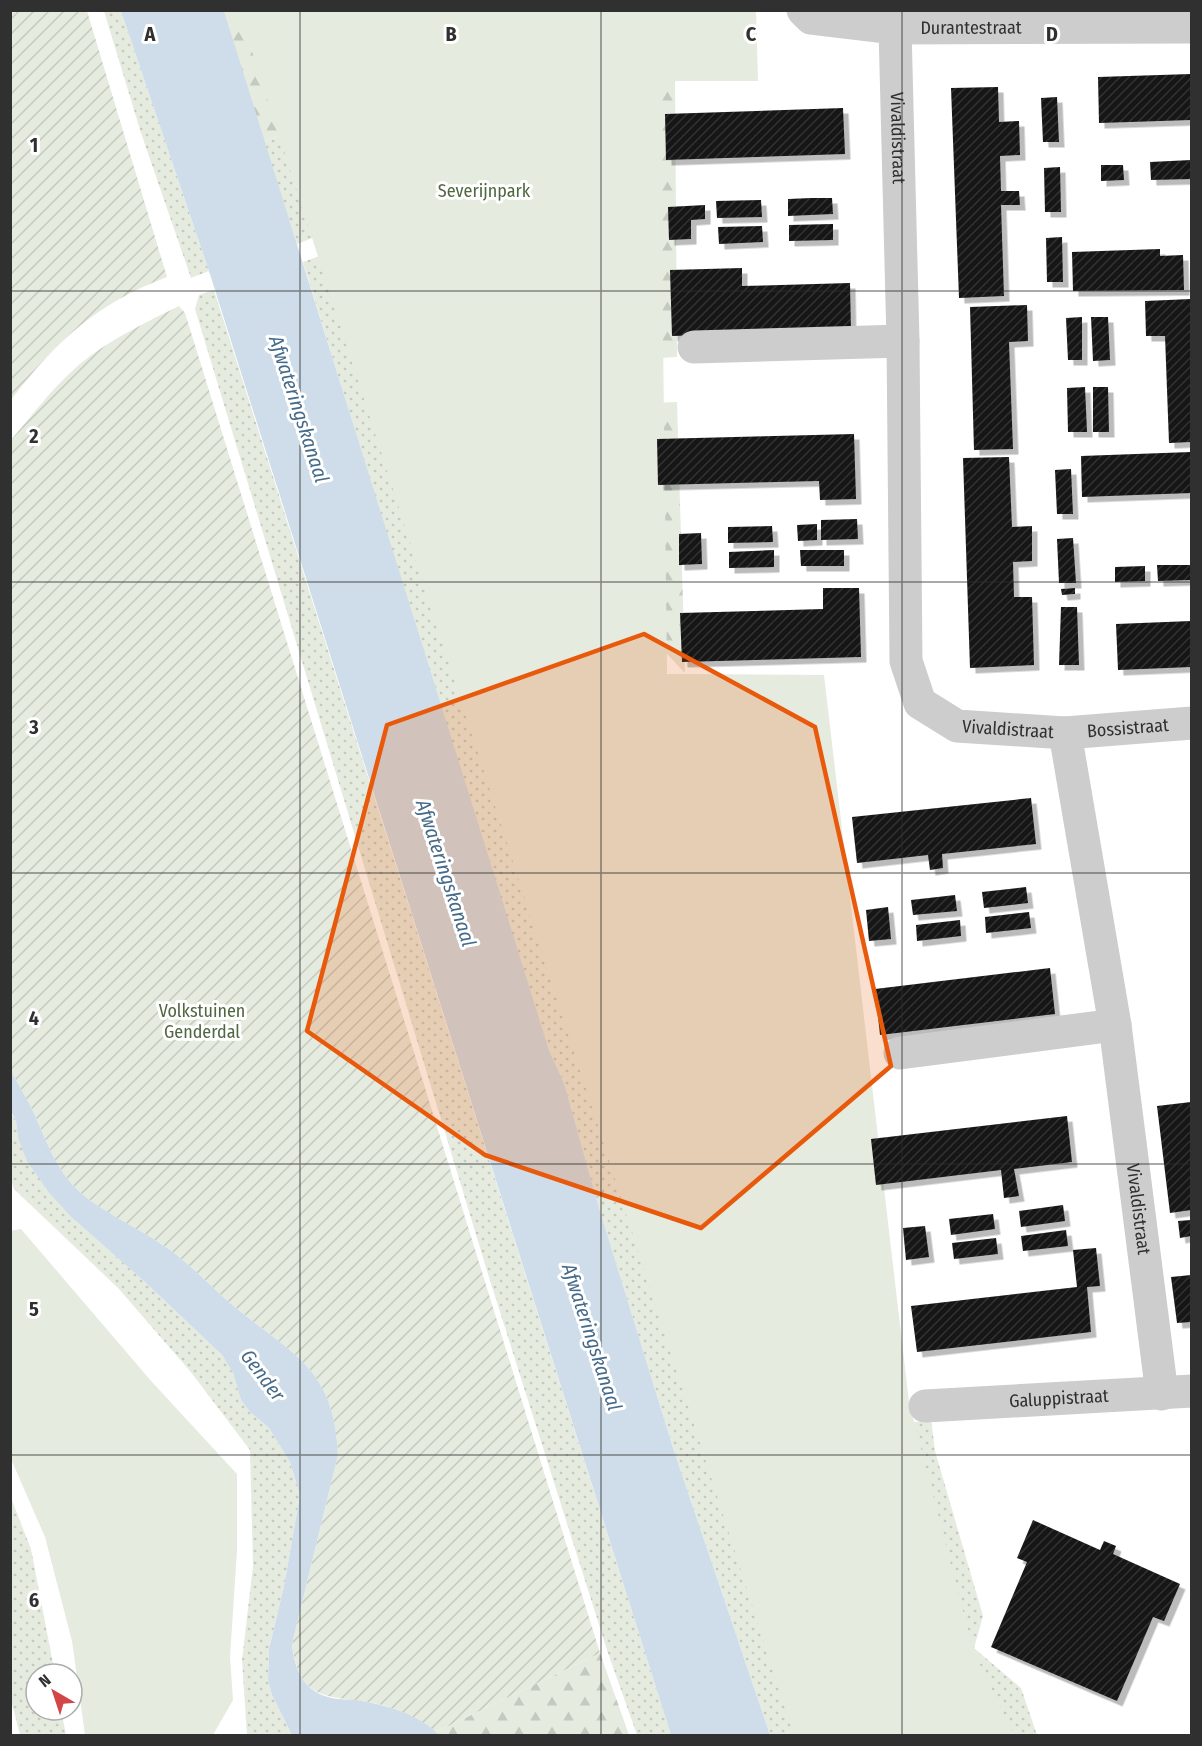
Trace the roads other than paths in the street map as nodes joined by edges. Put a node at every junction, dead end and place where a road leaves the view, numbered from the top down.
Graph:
1 (803, 10) edge
2 (1191, 27) edge
3 (895, 28) junction
4 (903, 341) junction
5 (694, 347) dead end
6 (1191, 723) edge
7 (1065, 733) junction
8 (1115, 1024) junction
9 (900, 1053) dead end
10 (1177, 1392) edge
11 (925, 1406) dead end

1 - 3 street
2 - 3 street, Durantestraat
3 - 4 street, Vivaldistraat
4 - 5 street
4 - 7 street, Vivaldistraat
6 - 7 street, Bossistraat
7 - 8 street, Vivaldistraat
8 - 9 street
8 - 10 street, Vivaldistraat
10 - 11 street, Galuppistraat

